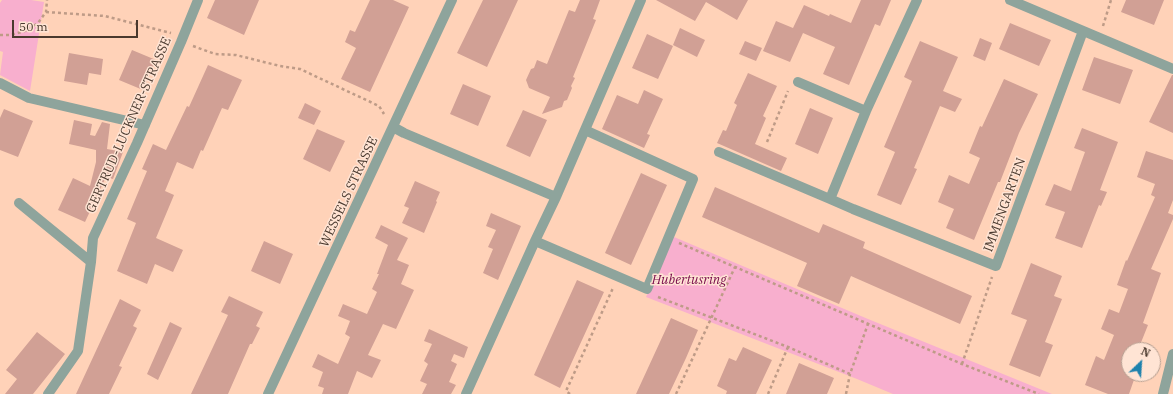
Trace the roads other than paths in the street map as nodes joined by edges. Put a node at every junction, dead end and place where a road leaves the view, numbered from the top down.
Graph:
1 (198, 0) edge
2 (452, 0) edge
3 (641, 0) edge
4 (917, 0) edge
5 (1010, 0) edge
6 (1083, 31) junction
7 (1173, 69) edge
8 (798, 82) road end
9 (0, 83) edge
10 (866, 111) junction
11 (145, 125) junction
12 (393, 127) junction
13 (585, 130) junction
14 (719, 152) dead end
15 (556, 197) junction
16 (830, 199) junction
17 (19, 203) dead end
18 (535, 241) junction
19 (91, 262) junction
20 (1173, 354) edge
21 (48, 394) edge
22 (268, 394) edge
23 (466, 394) edge
24 (1163, 394) edge

1 - 11 street, GERTRUD-LUCKNER-STRASSE
2 - 12 street, WESSELS STRASSE
3 - 13 street
4 - 10 street
5 - 6 street
6 - 7 street
6 - 16 street, IMMENGARTEN
8 - 10 street
9 - 11 street
10 - 16 street
11 - 19 street, GERTRUD-LUCKNER-STRASSE
12 - 15 street
12 - 22 street, WESSELS STRASSE
13 - 15 street
13 - 18 street
14 - 16 street, IMMENGARTEN
15 - 18 street
17 - 19 street
18 - 23 street
19 - 21 street, GERTRUD-LUCKNER-STRASSE
20 - 24 street

